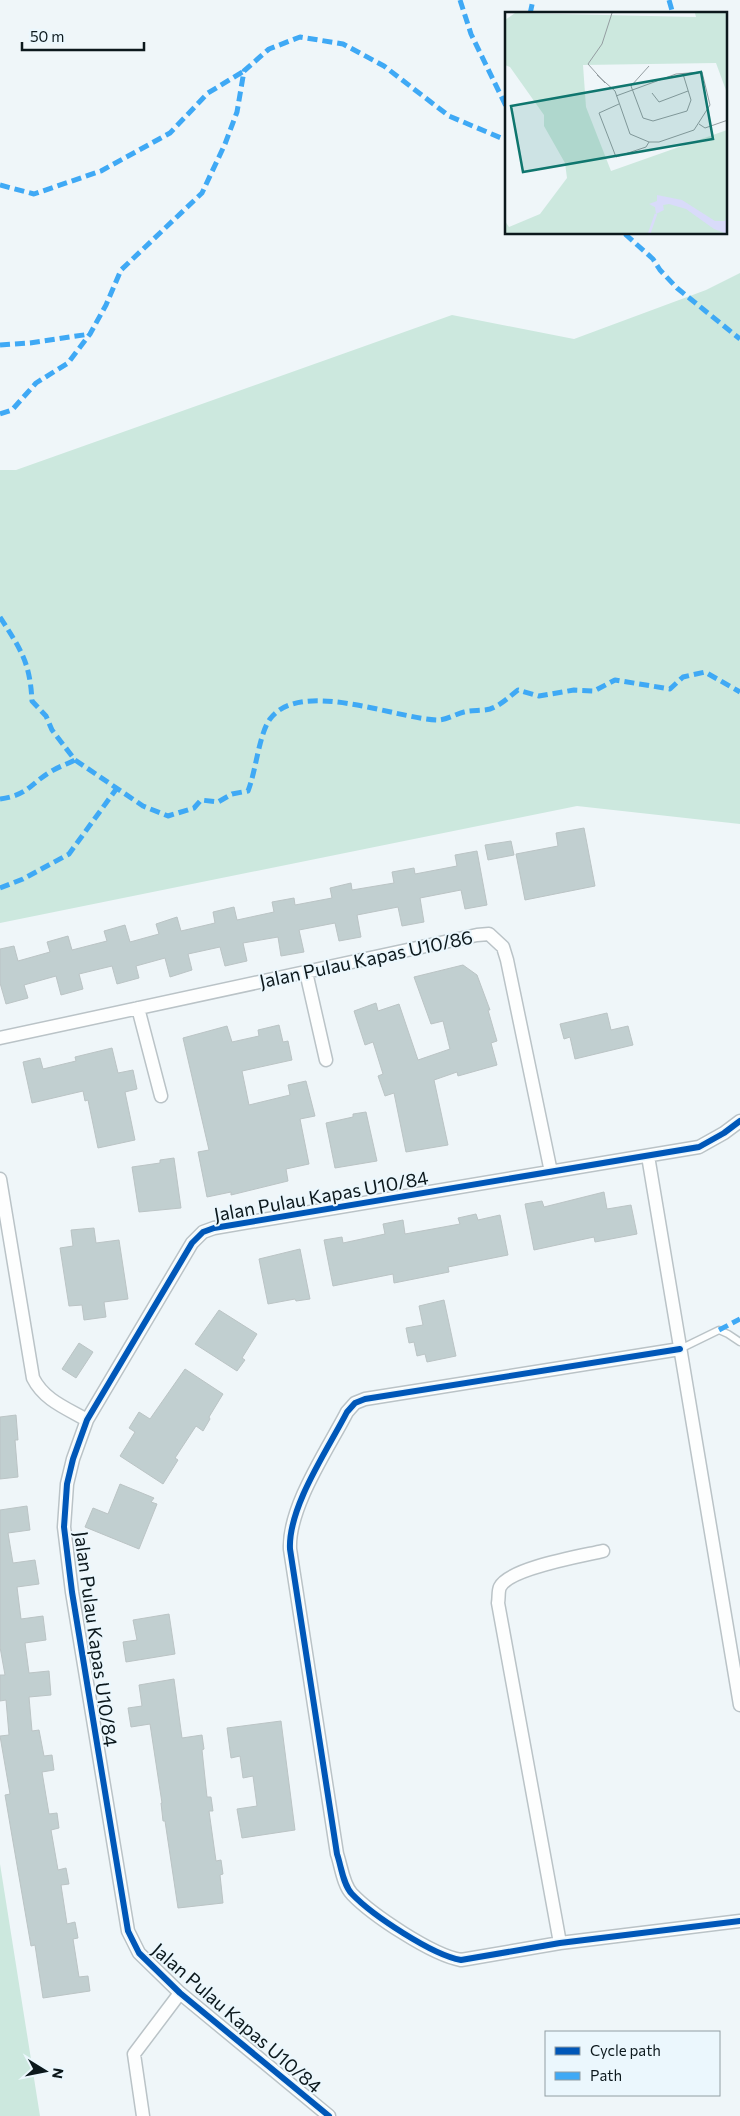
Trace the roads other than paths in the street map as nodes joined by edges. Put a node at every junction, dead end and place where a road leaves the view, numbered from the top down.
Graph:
1 (306, 972) junction
2 (138, 1008) junction
3 (0, 1038) edge
4 (326, 1060) dead end
5 (161, 1096) dead end
6 (740, 1121) edge
7 (648, 1156) junction
8 (551, 1172) junction
9 (0, 1179) edge
10 (740, 1342) edge
11 (680, 1349) junction
12 (87, 1420) junction
13 (602, 1551) dead end
14 (740, 1705) edge
15 (740, 1921) edge
16 (560, 1943) junction
17 (180, 1993) junction
18 (143, 2116) edge
19 (329, 2116) edge

1 - 2 street, Jalan Pulau Kapas U10/86
1 - 4 street
1 - 8 street, Jalan Pulau Kapas U10/86
2 - 3 street, Jalan Pulau Kapas U10/86
2 - 5 street
6 - 7 street, Jalan Pulau Kapas U10/84
7 - 8 street, Jalan Pulau Kapas U10/84
7 - 11 street
8 - 12 street, Jalan Pulau Kapas U10/84
9 - 12 street
10 - 11 lane
11 - 14 street
11 - 16 street
12 - 17 street, Jalan Pulau Kapas U10/84
13 - 16 street
15 - 16 street
17 - 18 street
17 - 19 street, Jalan Pulau Kapas U10/84

